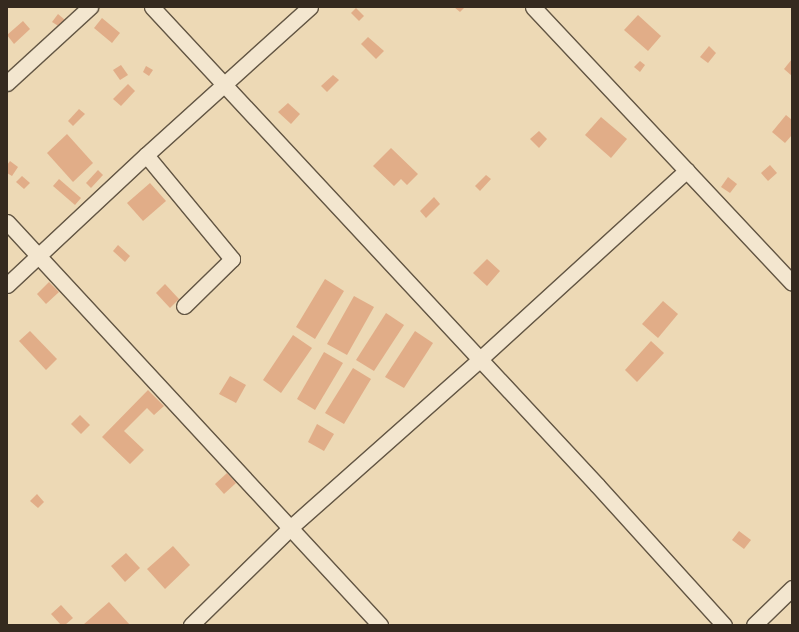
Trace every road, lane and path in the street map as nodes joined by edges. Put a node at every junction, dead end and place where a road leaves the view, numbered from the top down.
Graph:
1 (90, 7) edge
2 (152, 7) edge
3 (310, 7) edge
4 (533, 7) edge
5 (7, 83) edge
6 (224, 84) junction
7 (146, 155) junction
8 (687, 170) junction
9 (7, 222) edge
10 (38, 257) junction
11 (792, 283) edge
12 (7, 285) edge
13 (184, 306) dead end
14 (480, 359) junction
15 (291, 527) junction
16 (792, 588) edge
17 (191, 625) edge
18 (380, 625) edge
19 (724, 625) edge
20 (754, 625) edge

1 - 5 street
2 - 6 street
3 - 6 street
4 - 8 street
6 - 7 street
6 - 14 street
7 - 10 street
7 - 13 street
8 - 11 street
8 - 14 street
9 - 10 street
10 - 12 street
10 - 15 street
14 - 15 street
14 - 19 street
15 - 17 street
15 - 18 street
16 - 20 street

